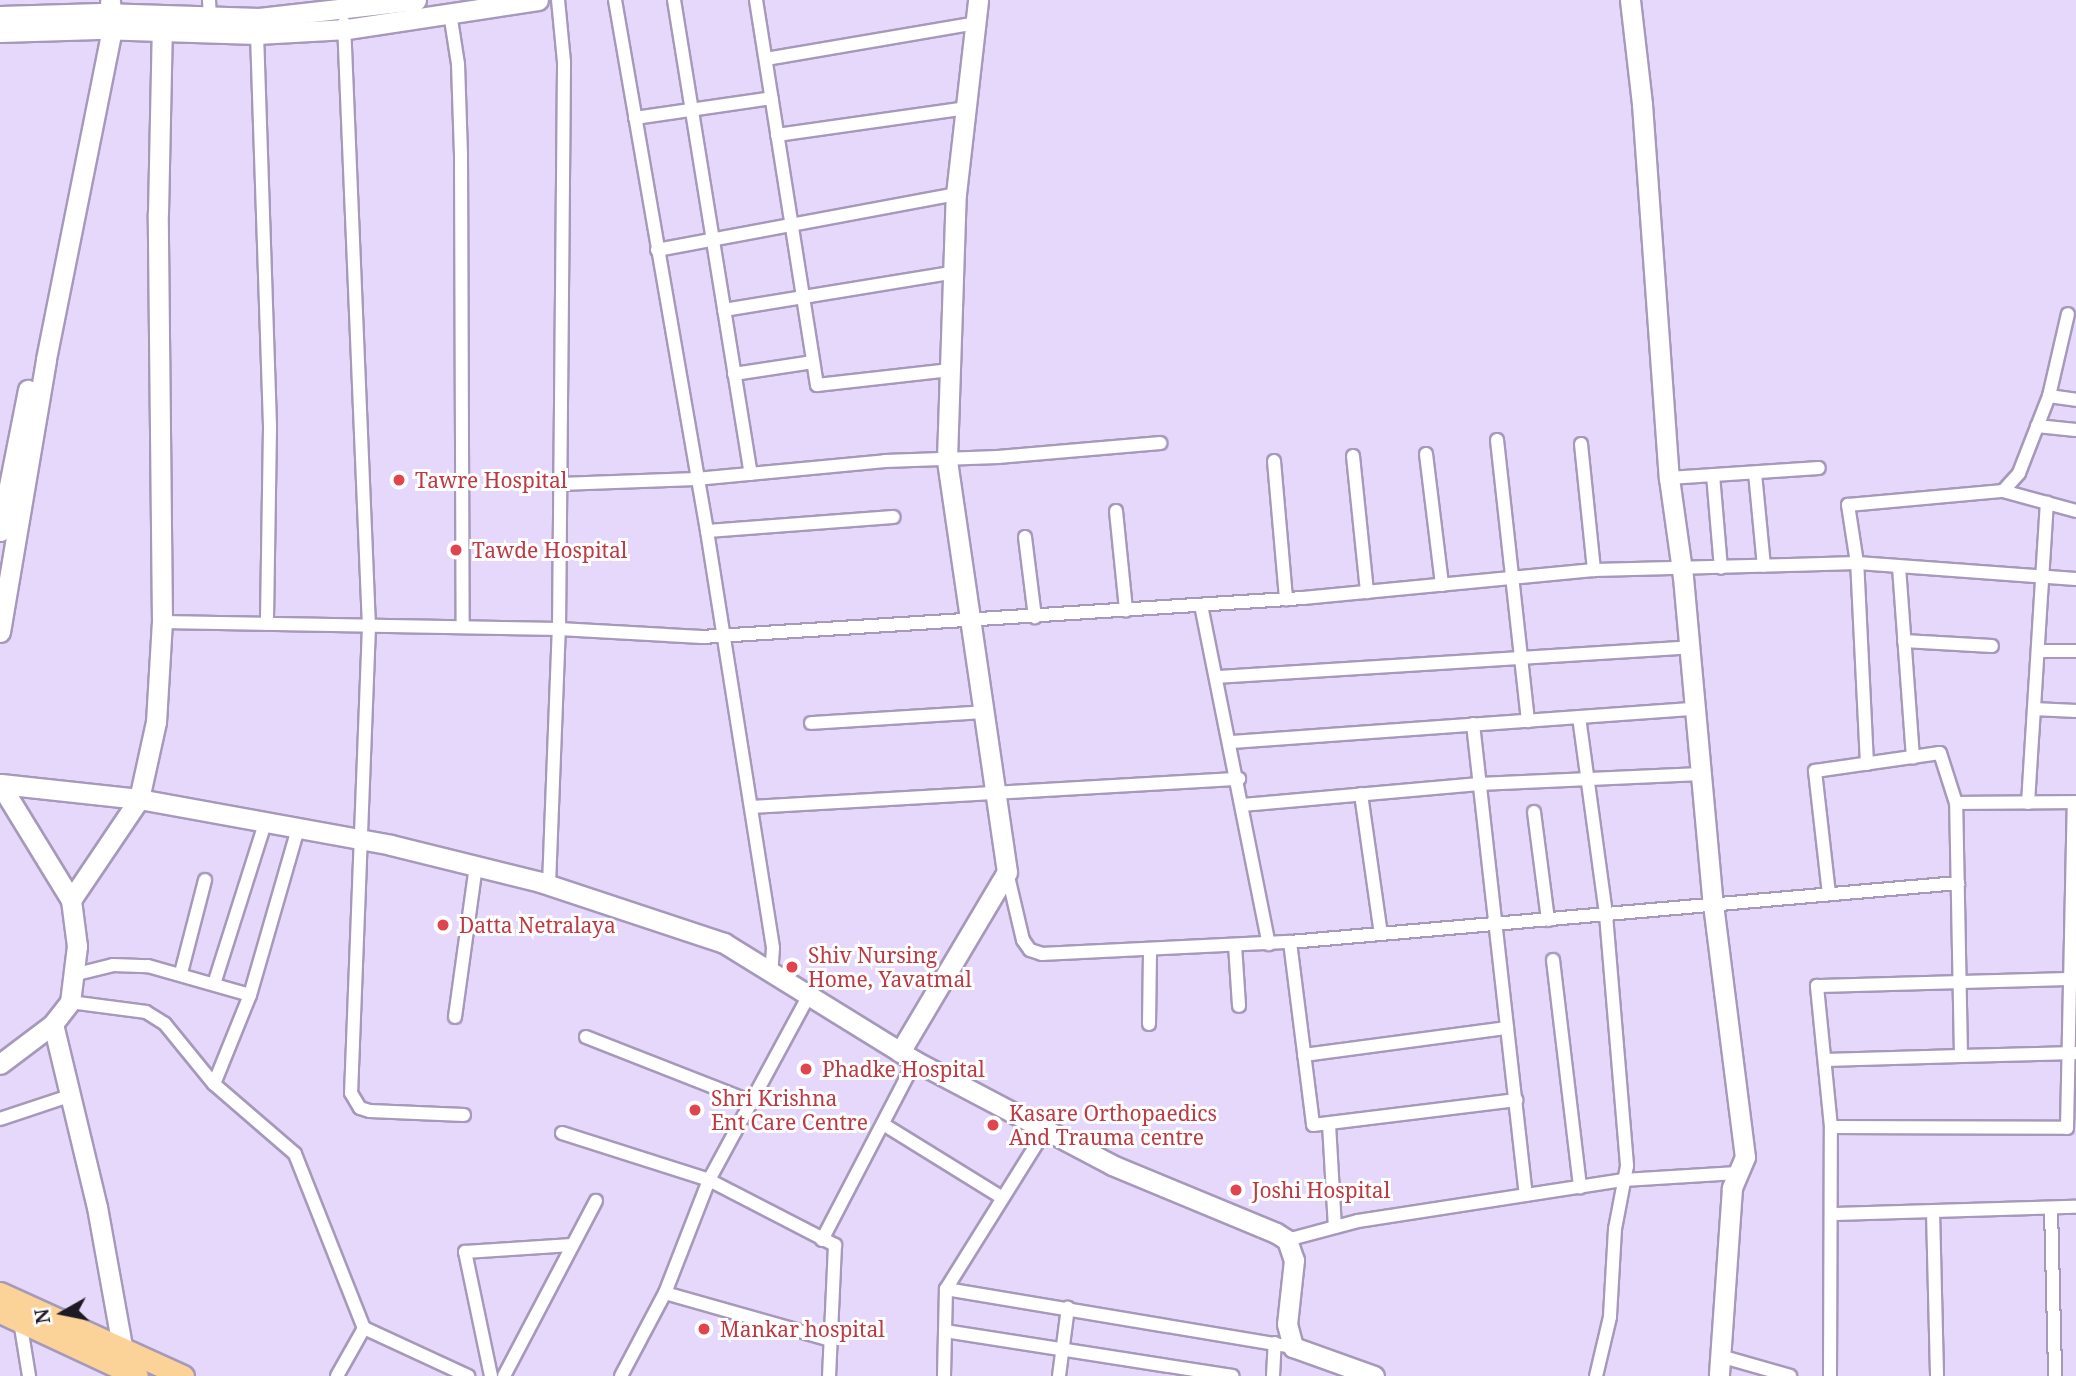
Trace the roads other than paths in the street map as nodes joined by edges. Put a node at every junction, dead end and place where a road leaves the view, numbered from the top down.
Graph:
1 (416, 0) edge
2 (538, 0) edge
3 (558, 0) edge
4 (615, 0) edge
5 (674, 0) edge
6 (757, 0) edge
7 (978, 0) edge
8 (1630, 0) edge
9 (336, 6) edge
10 (210, 9) edge
11 (450, 13) junction
12 (107, 14) edge
13 (0, 16) edge
14 (162, 23) junction
15 (976, 23) junction
16 (347, 29) junction
17 (0, 32) edge
18 (257, 34) junction
19 (765, 59) junction
20 (772, 98) junction
21 (967, 108) junction
22 (692, 111) junction
23 (635, 118) junction
24 (777, 135) junction
25 (956, 194) junction
26 (792, 226) junction
27 (713, 242) junction
28 (657, 250) junction
29 (951, 273) junction
30 (803, 297) junction
31 (724, 310) junction
32 (2068, 314) dead end
33 (813, 362) junction
34 (950, 370) junction
35 (37, 371) junction
36 (734, 374) junction
37 (2049, 396) junction
38 (2076, 400) edge
39 (2037, 426) junction
40 (2076, 430) edge
41 (1497, 440) dead end
42 (1160, 443) dead end
43 (1581, 444) dead end
44 (1426, 454) dead end
45 (1353, 456) dead end
46 (947, 459) junction
47 (1274, 461) dead end
48 (1819, 468) dead end
49 (1755, 473) junction
50 (751, 474) junction
51 (1713, 475) junction
52 (1669, 478) junction
53 (696, 479) junction
54 (560, 484) junction
55 (2003, 491) junction
56 (2047, 503) junction
57 (1116, 511) dead end
58 (2076, 511) edge
59 (893, 517) dead end
60 (0, 531) edge
61 (707, 531) junction
62 (1025, 537) dead end
63 (1857, 563) junction
64 (1764, 566) junction
65 (1899, 567) junction
66 (1721, 568) junction
67 (1682, 569) junction
68 (1594, 570) junction
69 (1515, 578) junction
70 (2041, 578) junction
71 (2076, 579) edge
72 (1442, 585) junction
73 (1367, 592) junction
74 (1286, 599) junction
75 (1201, 605) junction
76 (1126, 610) junction
77 (1035, 617) junction
78 (972, 621) junction
79 (162, 622) junction
80 (267, 624) junction
81 (369, 626) junction
82 (463, 627) junction
83 (559, 629) junction
84 (0, 632) edge
85 (723, 636) junction
86 (1904, 641) junction
87 (1992, 646) dead end
88 (1689, 647) junction
89 (2076, 650) edge
90 (2038, 651) junction
91 (1523, 656) junction
92 (1217, 677) junction
93 (1695, 709) junction
94 (2034, 709) junction
95 (2076, 711) edge
96 (986, 712) junction
97 (1579, 717) junction
98 (1528, 721) junction
99 (811, 723) dead end
100 (1473, 724) junction
101 (1231, 742) junction
102 (1913, 757) junction
103 (1867, 764) junction
104 (1701, 774) junction
105 (1239, 779) junction
106 (1587, 779) junction
107 (0, 784) edge
108 (1479, 784) junction
109 (1361, 794) junction
110 (997, 795) junction
111 (139, 799) junction
112 (1955, 803) junction
113 (2028, 803) junction
114 (2075, 803) edge
115 (1243, 805) junction
116 (751, 807) junction
117 (1534, 812) dead end
118 (265, 823) junction
119 (298, 829) junction
120 (364, 840) junction
121 (476, 866) junction
122 (1007, 872) junction
123 (205, 880) dead end
124 (1958, 883) junction
125 (550, 885) junction
126 (1829, 894) junction
127 (71, 901) junction
128 (1713, 904) junction
129 (1606, 915) junction
130 (1548, 920) junction
131 (1495, 925) junction
132 (1381, 934) junction
133 (1290, 942) junction
134 (1269, 944) junction
135 (1235, 946) junction
136 (1150, 950) junction
137 (1553, 960) dead end
138 (181, 973) junction
139 (771, 974) junction
140 (73, 975) junction
141 (2071, 979) junction
142 (1959, 983) junction
143 (214, 984) junction
144 (250, 995) junction
145 (808, 997) junction
146 (70, 1002) junction
147 (1239, 1006) dead end
148 (455, 1017) dead end
149 (53, 1024) junction
150 (1149, 1024) dead end
151 (1507, 1028) junction
152 (586, 1037) dead end
153 (2072, 1053) edge
154 (1304, 1055) junction
155 (1961, 1056) junction
156 (908, 1057) junction
157 (1825, 1060) junction
158 (0, 1064) edge
159 (215, 1079) junction
160 (72, 1095) junction
161 (1516, 1100) junction
162 (749, 1101) junction
163 (464, 1115) dead end
164 (0, 1119) edge
165 (883, 1124) junction
166 (1329, 1124) junction
167 (1831, 1127) junction
168 (1046, 1129) junction
169 (562, 1133) dead end
170 (1737, 1173) junction
171 (709, 1180) junction
172 (1624, 1180) junction
173 (1580, 1187) junction
174 (1526, 1195) junction
175 (1001, 1197) junction
176 (596, 1201) dead end
177 (2051, 1208) junction
178 (2076, 1208) edge
179 (1933, 1211) junction
180 (1833, 1214) junction
181 (1335, 1227) junction
182 (822, 1240) junction
183 (1287, 1240) junction
184 (572, 1245) junction
185 (946, 1289) junction
186 (0, 1293) edge
187 (665, 1293) junction
188 (1068, 1308) junction
189 (0, 1312) edge
190 (20, 1321) junction
191 (364, 1328) junction
192 (945, 1331) junction
193 (831, 1340) junction
194 (1284, 1345) junction
195 (122, 1347) junction
196 (1061, 1349) junction
197 (1719, 1366) edge
198 (1328, 1369) edge
199 (132, 1374) edge
200 (29, 1376) edge
201 (183, 1376) edge
202 (337, 1376) edge
203 (468, 1376) edge
204 (491, 1376) edge
205 (504, 1376) edge
206 (621, 1376) edge
207 (829, 1376) edge
208 (944, 1376) edge
209 (1059, 1376) edge
210 (1232, 1376) edge
211 (1273, 1376) edge
212 (1374, 1376) edge
213 (1596, 1376) edge
214 (1790, 1376) edge
215 (1830, 1376) edge
216 (1937, 1376) edge
217 (2055, 1376) edge

1 - 9 street
2 - 11 street
3 - 54 street
4 - 23 street
5 - 22 street
6 - 19 street
7 - 15 street
8 - 52 street
9 - 10 street
9 - 16 street
10 - 14 street
11 - 16 street
11 - 82 street
12 - 13 street
12 - 14 street
12 - 17 street
12 - 35 street
14 - 18 street
14 - 79 street
15 - 19 street
15 - 21 street
16 - 18 street
16 - 81 street
18 - 80 street
19 - 20 street
20 - 22 street
20 - 24 street
21 - 24 street
21 - 25 street
22 - 23 street
22 - 27 street
23 - 28 street
24 - 26 street
25 - 26 street
25 - 29 street
26 - 27 street
26 - 30 street
27 - 28 street
27 - 31 street
28 - 53 street
29 - 30 street
29 - 34 street
30 - 31 street
30 - 33 street
31 - 36 street
32 - 37 street
33 - 34 street
33 - 36 street
34 - 46 street
35 - 60 street
35 - 84 street
36 - 50 street
37 - 38 street
37 - 39 street
39 - 40 street
39 - 55 street
41 - 69 street
42 - 46 street
43 - 68 street
44 - 72 street
45 - 73 street
46 - 50 street
46 - 78 street
47 - 74 street
48 - 49 street
49 - 51 street
49 - 64 street
50 - 53 street
51 - 52 street
51 - 66 street
52 - 67 street
53 - 54 street
53 - 61 street
54 - 83 street
55 - 56 street
55 - 63 street
56 - 58 street
56 - 70 street
57 - 76 street
59 - 61 street
61 - 85 street
62 - 77 street
63 - 64 street
63 - 65 street
63 - 103 street
64 - 66 street
65 - 70 street
65 - 86 street
66 - 67 street
67 - 68 street
67 - 88 street
68 - 69 street
69 - 72 street
69 - 91 street
70 - 71 street
70 - 90 street
72 - 73 street
73 - 74 street
74 - 75 street
75 - 76 street
75 - 92 street
76 - 77 street
77 - 78 street
78 - 85 street
78 - 96 street
79 - 80 street
79 - 111 street
80 - 81 street
81 - 82 street
81 - 120 street
82 - 83 street
83 - 85 street
83 - 125 street
85 - 116 street
86 - 87 street
86 - 102 street
88 - 91 street
88 - 93 street
89 - 90 street
90 - 94 street
91 - 92 street
91 - 98 street
92 - 101 street
93 - 97 street
93 - 104 street
94 - 95 street
94 - 113 street
96 - 99 street
96 - 110 street
97 - 98 street
97 - 106 street
98 - 100 street
100 - 101 street
100 - 108 street
101 - 105 street
102 - 103 street
102 - 112 street
103 - 126 street
104 - 106 street
104 - 128 street
105 - 110 street
105 - 115 street
106 - 108 street
106 - 129 street
107 - 111 street
107 - 127 street
108 - 109 street
108 - 131 street
109 - 115 street
109 - 132 street
110 - 116 street
110 - 122 street
111 - 118 street
111 - 127 street
112 - 113 street
112 - 124 street
113 - 114 street
114 - 141 street
115 - 134 street
116 - 139 street
117 - 130 street
118 - 119 street
118 - 143 street
119 - 120 street
119 - 144 street
120 - 121 street
120 - 163 street
121 - 125 street
121 - 148 street
122 - 136 street
122 - 156 street
123 - 138 street
124 - 126 street
124 - 142 street
125 - 139 street
126 - 128 street
127 - 140 street
128 - 129 street
128 - 170 street
129 - 130 street
129 - 172 street
130 - 131 street
131 - 132 street
131 - 151 street
132 - 133 street
133 - 134 street
133 - 154 street
134 - 135 street
135 - 136 street
135 - 147 street
136 - 150 street
137 - 173 street
138 - 140 street
138 - 143 street
139 - 145 street
140 - 146 street
141 - 142 street
141 - 153 street
142 - 155 street
142 - 157 street
143 - 144 street
144 - 159 street
145 - 156 street
145 - 162 street
146 - 149 street
146 - 159 street
149 - 158 street
149 - 160 street
151 - 154 street
151 - 161 street
152 - 162 street
153 - 155 street
153 - 167 street
154 - 166 street
155 - 157 street
156 - 165 street
156 - 168 street
157 - 167 street
159 - 191 street
160 - 164 street
160 - 195 street
161 - 166 street
161 - 174 street
162 - 171 street
165 - 175 street
165 - 182 street
166 - 181 street
167 - 180 street
168 - 175 street
168 - 183 street
169 - 171 street
170 - 172 street
170 - 197 street
171 - 182 street
171 - 187 street
172 - 173 street
172 - 213 street
173 - 174 street
174 - 181 street
175 - 185 street
176 - 184 street
177 - 178 street
177 - 179 street
177 - 217 street
179 - 180 street
179 - 216 street
180 - 215 street
181 - 183 street
182 - 193 street
183 - 194 street
184 - 204 street
184 - 205 street
185 - 188 street
185 - 192 street
186 - 195 main road
187 - 193 street
187 - 206 street
188 - 194 street
188 - 196 street
189 - 190 main road
190 - 199 main road
190 - 200 street
191 - 202 street
191 - 203 street
192 - 196 street
192 - 208 street
193 - 207 street
194 - 198 street
194 - 211 street
195 - 199 street
195 - 201 main road
196 - 209 street
196 - 210 street
197 - 214 street
198 - 212 street

